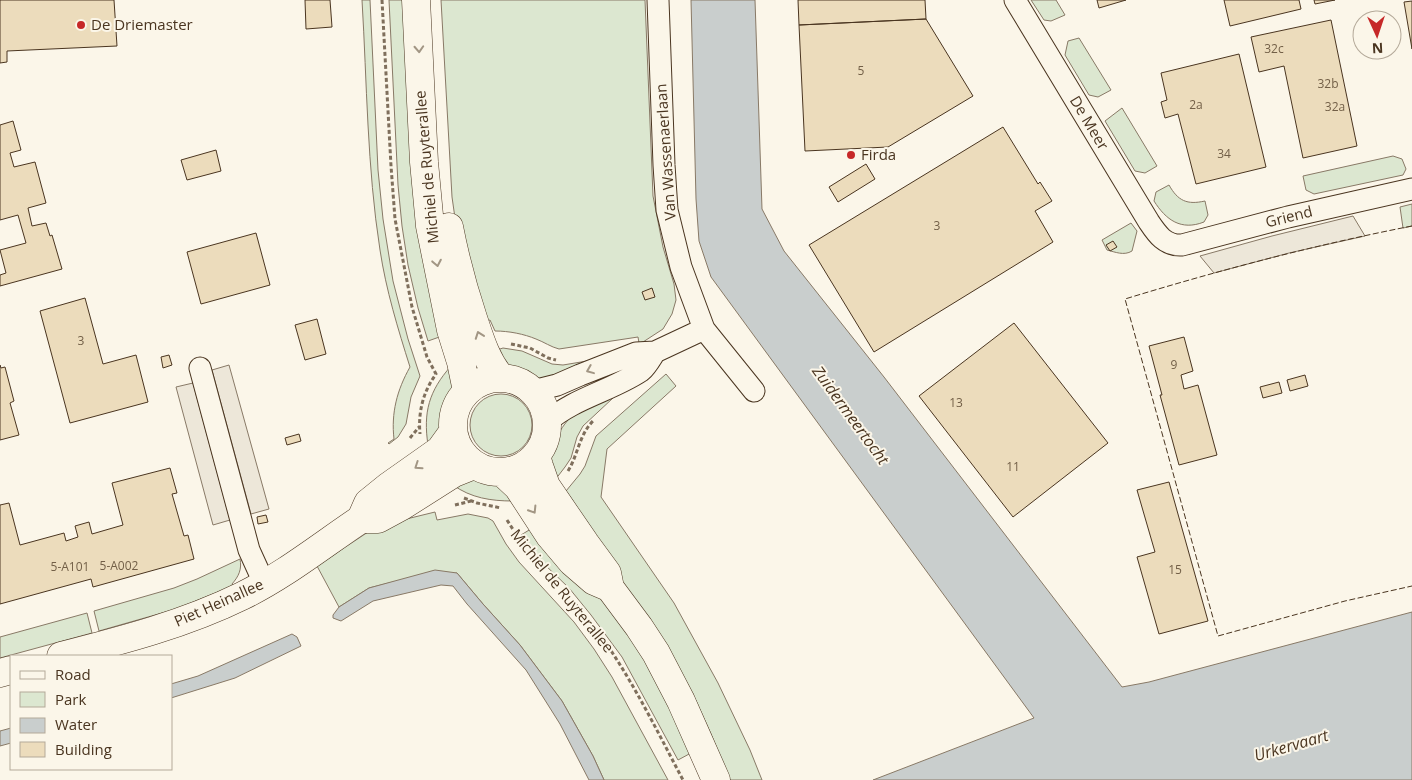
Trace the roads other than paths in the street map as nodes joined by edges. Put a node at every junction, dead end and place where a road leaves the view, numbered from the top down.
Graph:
1 (416, 0) edge
2 (435, 0) edge
3 (658, 0) edge
4 (1015, 0) edge
5 (1412, 189) edge
6 (1168, 242) joint
7 (704, 329) junction
8 (655, 352) junction
9 (200, 368) dead end
10 (500, 378) junction
11 (467, 391) junction
12 (533, 391) junction
13 (754, 391) dead end
14 (548, 422) junction
15 (453, 432) junction
16 (536, 456) junction
17 (474, 465) junction
18 (503, 473) junction
19 (361, 519) junction
20 (267, 582) junction
21 (610, 588) junction
22 (65, 655) edge
23 (716, 780) edge

1 -> 11 main road, Michiel de Ruyterallee
10 -> 2 main road, Michiel de Ruyterallee
3 - 7 street, Van Wassenaerlaan
4 - 6 street, De Meer
5 - 6 street, Griend
7 - 8 street
7 - 13 street, Van Wassenaerlaan
8 -> 12 street
8 - 14 street
9 - 20 street
10 - 11 main road
10 - 12 main road
11 - 15 main road
12 - 14 main road
14 - 16 main road
15 - 17 main road
15 -> 19 main road, Piet Heinallee
16 - 18 main road
16 - 21 main road, Michiel de Ruyterallee
17 - 18 main road
17 - 19 main road, Piet Heinallee
18 -> 21 main road, Michiel de Ruyterallee
19 - 20 main road, Piet Heinallee
20 - 22 main road, Piet Heinallee
21 - 23 main road, Michiel de Ruyterallee

